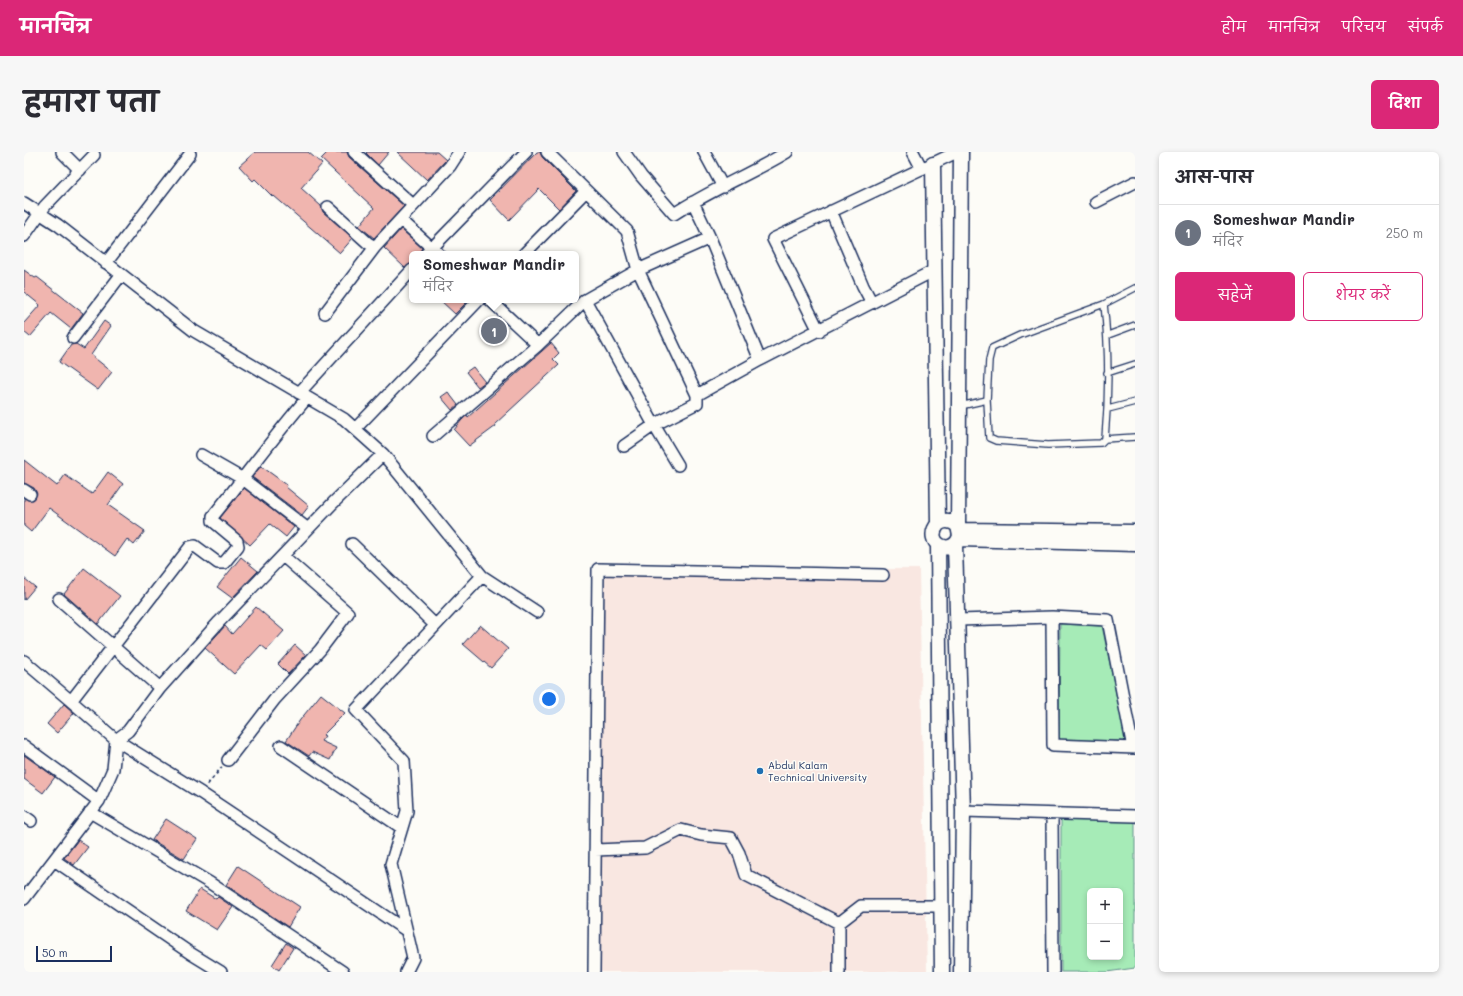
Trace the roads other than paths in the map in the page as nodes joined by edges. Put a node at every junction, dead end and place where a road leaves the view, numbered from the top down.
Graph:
1 (62, 152) edge
2 (354, 152) edge
3 (459, 152) edge
4 (526, 152) edge
5 (547, 152) edge
6 (624, 152) edge
7 (704, 152) edge
8 (913, 152) edge
9 (957, 152) edge
10 (961, 152) edge
11 (784, 153) edge
12 (190, 154) dead end
13 (94, 155) dead end
14 (927, 166) junction
15 (80, 170) junction
16 (1135, 182) edge
17 (723, 187) junction
18 (586, 190) junction
19 (693, 202) junction
20 (1096, 202) dead end
21 (24, 203) edge
22 (413, 205) junction
23 (328, 207) dead end
24 (831, 211) junction
25 (41, 214) junction
26 (401, 220) junction
27 (24, 236) edge
28 (710, 238) junction
29 (375, 247) junction
30 (431, 251) edge
31 (433, 251) edge
32 (527, 251) edge
33 (106, 263) junction
34 (638, 270) junction
35 (935, 270) junction
36 (409, 273) edge
37 (121, 275) junction
38 (1135, 288) edge
39 (585, 300) junction
40 (476, 303) edge
41 (493, 303) edge
42 (872, 303) junction
43 (1104, 304) junction
44 (325, 313) dead end
45 (1135, 325) edge
46 (819, 331) junction
47 (1108, 335) junction
48 (73, 338) dead end
49 (538, 346) junction
50 (760, 360) junction
51 (1135, 364) edge
52 (1107, 373) junction
53 (303, 395) junction
54 (697, 395) junction
55 (987, 400) junction
56 (1135, 402) edge
57 (960, 406) junction
58 (1108, 410) junction
59 (654, 425) junction
60 (355, 429) junction
61 (433, 436) dead end
62 (1135, 437) edge
63 (1106, 439) junction
64 (624, 446) dead end
65 (383, 454) junction
66 (201, 455) dead end
67 (678, 464) dead end
68 (243, 479) junction
69 (938, 524) junction
70 (308, 529) junction
71 (1135, 532) edge
72 (958, 535) junction
73 (352, 544) dead end
74 (938, 544) junction
75 (1135, 544) edge
76 (283, 556) junction
77 (883, 575) dead end
78 (482, 576) junction
79 (59, 599) dead end
80 (538, 612) dead end
81 (1052, 617) junction
82 (959, 620) junction
83 (435, 625) junction
84 (112, 646) junction
85 (24, 661) edge
86 (160, 688) junction
87 (71, 701) junction
88 (116, 740) junction
89 (24, 746) edge
90 (281, 746) dead end
91 (1134, 748) edge
92 (228, 760) road end
93 (99, 801) junction
94 (963, 811) junction
95 (90, 812) junction
96 (1052, 814) junction
97 (1135, 816) edge
98 (402, 828) junction
99 (595, 850) junction
100 (54, 860) junction
101 (25, 895) edge
102 (942, 906) junction
103 (839, 923) junction
104 (406, 931) junction
105 (221, 972) edge
106 (343, 972) edge
107 (406, 972) edge
108 (594, 972) edge
109 (839, 972) edge
110 (942, 972) edge
111 (961, 972) edge
112 (1053, 972) edge

1 - 15 street
2 - 22 street
3 - 22 street
4 - 31 street
5 - 18 street
6 - 19 street
7 - 17 street
8 - 14 street
9 - 14 street
10 - 57 street
11 - 17 street
12 - 33 street
13 - 15 street
14 - 24 street
14 - 35 street
15 - 25 street
16 - 20 street
17 - 19 street
18 - 32 street
18 - 34 street
19 - 28 street
21 - 25 street
22 - 26 street
23 - 29 street
24 - 42 street
24 - 46 street
25 - 27 street
25 - 33 street
26 - 29 street
26 - 30 street
28 - 34 street
28 - 50 street
29 - 44 street
33 - 37 street
34 - 39 street
34 - 54 street
35 - 42 street
35 - 69 street
36 - 53 street
37 - 48 street
37 - 53 street
38 - 43 lane
39 - 49 street
39 - 59 street
40 - 60 street
41 - 49 street
42 - 46 street
43 - 47 lane
43 - 55 lane
45 - 47 lane
46 - 50 street
47 - 52 lane
49 - 61 street
50 - 54 street
51 - 52 lane
52 - 58 lane
53 - 60 street
53 - 68 street
54 - 59 street
55 - 57 lane
55 - 63 lane
56 - 58 lane
57 - 72 street
58 - 63 lane
59 - 64 street
59 - 67 street
60 - 65 street
62 - 63 lane
65 - 70 street
65 - 78 street
66 - 68 street
68 - 70 street
68 - 84 street
69 - 72 street
69 - 74 street
70 - 76 street
71 - 72 street
72 - 74 street
72 - 75 street
72 - 82 street
73 - 83 street
74 - 102 street
76 - 86 street
76 - 92 street
77 - 99 street
78 - 80 street
78 - 83 street
79 - 84 street
81 - 82 street
81 - 91 street
81 - 91 street
82 - 94 street
83 - 98 street
84 - 86 street
84 - 87 street
85 - 87 street
86 - 88 street
87 - 88 street
88 - 93 street
88 - 104 street
89 - 93 street
90 - 98 street
93 - 95 street
94 - 96 street
94 - 111 street
95 - 100 street
95 - 106 street
96 - 97 street
96 - 112 street
98 - 104 street
99 - 103 street
99 - 108 street
100 - 101 street
100 - 105 street
102 - 103 street
102 - 110 street
103 - 109 street
104 - 107 street

